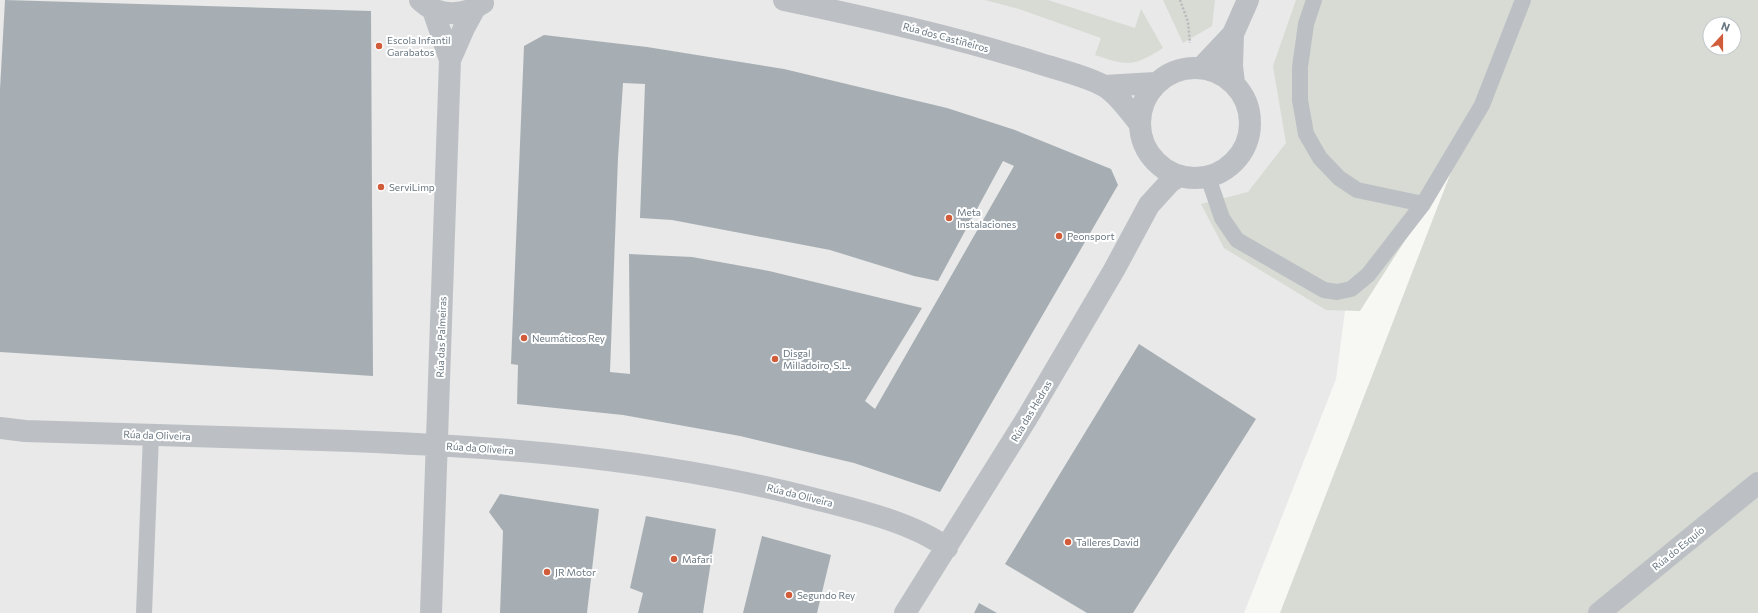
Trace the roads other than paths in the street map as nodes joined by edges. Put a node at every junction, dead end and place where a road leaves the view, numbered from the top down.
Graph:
1 (784, 0) edge
2 (1248, 0) edge
3 (1314, 0) edge
4 (1523, 0) edge
5 (481, 4) edge
6 (427, 5) edge
7 (1233, 34) junction
8 (450, 60) junction
9 (1196, 68) junction
10 (1155, 83) junction
11 (1234, 83) junction
12 (1104, 86) junction
13 (1139, 123) junction
14 (1148, 151) junction
15 (1179, 176) junction
16 (1208, 177) junction
17 (1423, 204) junction
18 (1149, 205) junction
19 (0, 428) edge
20 (151, 435) junction
21 (437, 445) junction
22 (1758, 483) edge
23 (947, 548) junction
24 (144, 613) edge
25 (431, 613) edge
26 (905, 613) edge
27 (1599, 613) edge

1 - 12 street, Rúa dos Castiñeiros
2 - 7 street, Rúa das Hedras
3 - 17 lane
4 - 17 lane
5 - 6 street
5 - 8 street, Rúa das Palmeiras
6 - 8 street, Rúa das Palmeiras
7 - 9 street, Rúa das Hedras
7 - 11 street, Rúa das Hedras
8 - 21 street, Rúa das Palmeiras
9 - 10 street, Rúa das Hedras
9 - 11 street, Rúa das Hedras
10 - 12 street, Rúa dos Castiñeiros
10 - 13 street, Rúa das Hedras
11 - 16 street, Rúa das Hedras
12 - 13 street, Rúa dos Castiñeiros
13 - 14 street, Rúa das Hedras
14 - 15 street, Rúa das Hedras
14 - 18 street, Rúa das Hedras
15 - 16 street, Rúa das Hedras
15 - 18 street, Rúa das Hedras
16 - 17 lane
18 - 23 street, Rúa das Hedras
19 - 20 street, Rúa da Oliveira
20 - 21 street, Rúa da Oliveira
20 - 24 lane
21 - 23 street, Rúa da Oliveira
21 - 25 street, Rúa das Palmeiras
22 - 27 street, Rúa do Esquío
23 - 26 street, Rúa das Hedras

